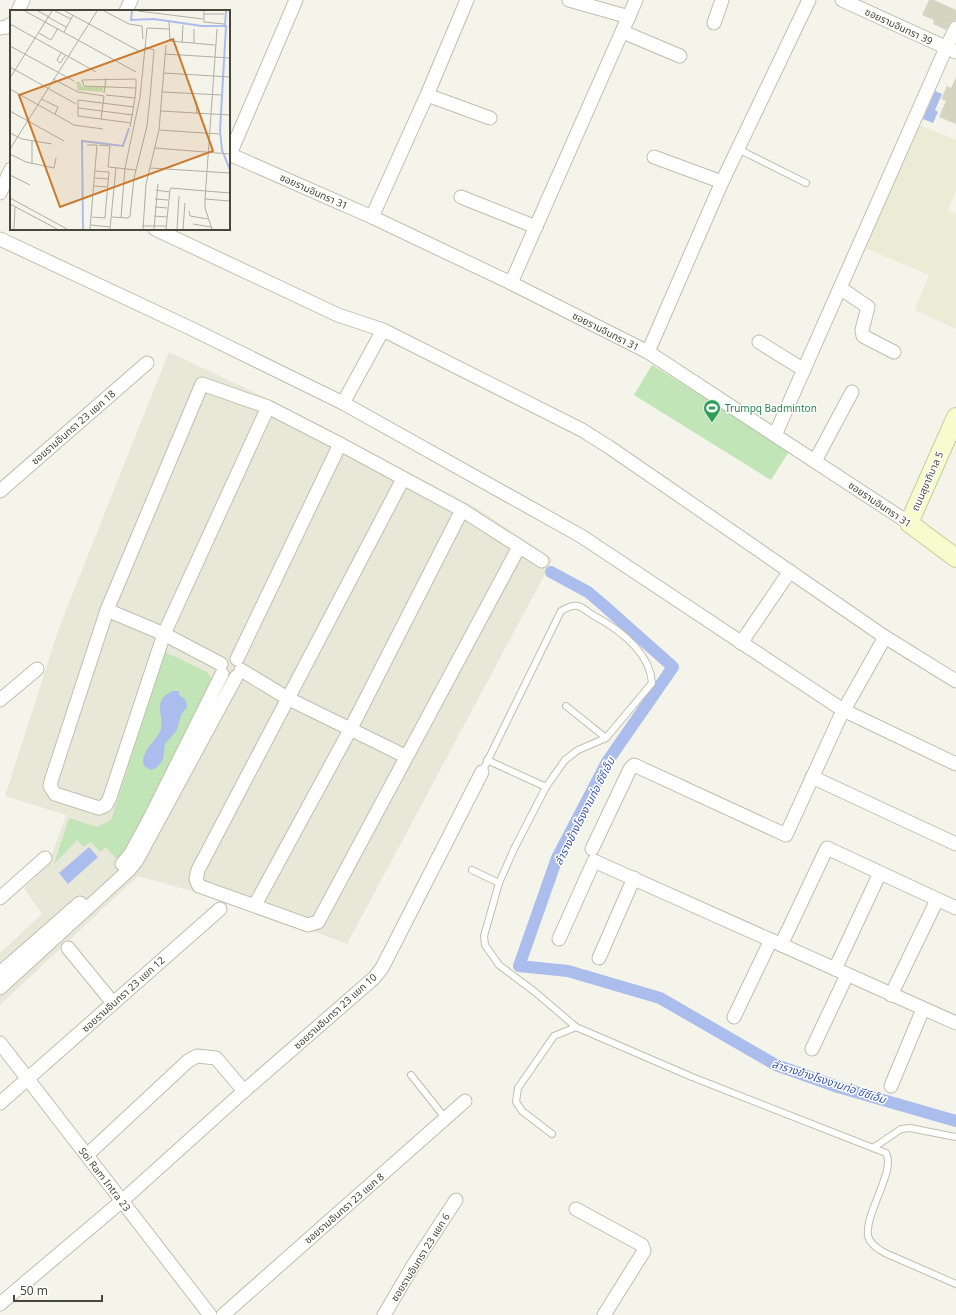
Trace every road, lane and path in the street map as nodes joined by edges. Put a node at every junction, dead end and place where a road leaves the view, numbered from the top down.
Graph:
1 (23, 0) edge
2 (131, 0) edge
3 (296, 0) edge
4 (467, 0) edge
5 (569, 0) edge
6 (636, 0) edge
7 (722, 0) edge
8 (809, 0) edge
9 (842, 0) edge
10 (18, 10) edge
11 (126, 10) edge
12 (629, 17) junction
13 (714, 23) dead end
14 (10, 25) edge
15 (0, 28) edge
16 (956, 28) edge
17 (623, 32) junction
18 (951, 50) edge
19 (680, 56) dead end
20 (427, 95) junction
21 (490, 118) dead end
22 (738, 149) junction
23 (230, 154) edge
24 (654, 157) dead end
25 (10, 170) edge
26 (722, 182) junction
27 (806, 183) dead end
28 (0, 192) edge
29 (461, 197) dead end
30 (372, 217) junction
31 (536, 227) junction
32 (158, 230) edge
33 (0, 239) edge
34 (511, 284) junction
35 (840, 288) junction
36 (383, 330) junction
37 (759, 342) dead end
38 (648, 352) junction
39 (894, 352) dead end
40 (147, 363) dead end
41 (804, 370) junction
42 (852, 392) dead end
43 (343, 403) junction
44 (268, 407) junction
45 (956, 417) edge
46 (775, 435) junction
47 (340, 444) junction
48 (816, 461) junction
49 (403, 479) junction
50 (0, 491) edge
51 (462, 510) junction
52 (909, 523) junction
53 (519, 547) junction
54 (956, 558) edge
55 (542, 561) dead end
56 (790, 571) junction
57 (107, 610) junction
58 (164, 634) junction
59 (885, 638) junction
60 (741, 642) junction
61 (238, 668) junction
62 (37, 669) dead end
63 (222, 669) junction
64 (956, 681) edge
65 (289, 699) junction
66 (0, 700) edge
67 (566, 706) dead end
68 (843, 710) junction
69 (350, 730) junction
70 (606, 738) junction
71 (405, 756) junction
72 (488, 760) junction
73 (956, 764) edge
74 (482, 772) joint
75 (812, 777) junction
76 (546, 787) junction
77 (956, 844) edge
78 (592, 849) dead end
79 (45, 858) dead end
80 (472, 870) dead end
81 (880, 874) junction
82 (634, 878) junction
83 (499, 883) junction
84 (0, 898) edge
85 (938, 900) junction
86 (255, 905) junction
87 (956, 908) edge
88 (220, 909) dead end
89 (559, 939) dead end
90 (776, 942) junction
91 (68, 948) dead end
92 (599, 958) dead end
93 (841, 972) junction
94 (0, 973) edge
95 (0, 988) edge
96 (891, 995) junction
97 (113, 1003) junction
98 (923, 1009) junction
99 (734, 1017) dead end
100 (956, 1024) edge
101 (576, 1027) junction
102 (0, 1043) edge
103 (812, 1049) dead end
104 (411, 1074) dead end
105 (27, 1079) junction
106 (891, 1086) dead end
107 (244, 1091) junction
108 (465, 1101) dead end
109 (0, 1103) edge
110 (446, 1118) junction
111 (552, 1134) dead end
112 (956, 1137) edge
113 (873, 1148) junction
114 (87, 1154) junction
115 (123, 1200) junction
116 (456, 1200) dead end
117 (576, 1209) dead end
118 (956, 1284) edge
119 (0, 1304) edge
120 (210, 1315) edge
121 (223, 1315) edge
122 (384, 1315) edge
123 (604, 1315) edge

1 - 10 street
2 - 11 street
3 - 23 street
4 - 20 street
5 - 12 street
6 - 12 street
7 - 13 street
8 - 22 street
9 - 18 street, ซอยรามอินทรา 39
12 - 17 street
14 - 15 street
16 - 18 street
17 - 19 street
17 - 31 street
18 - 35 street
20 - 21 street
20 - 30 street
22 - 26 street
22 - 27 lane
23 - 30 street, ซอยรามอินทรา 31
24 - 26 street
25 - 28 street
26 - 38 street
29 - 31 street
30 - 34 street, ซอยรามอินทรา 31
31 - 34 street
32 - 36 street
33 - 43 street
34 - 38 street, ซอยรามอินทรา 31
35 - 39 street
35 - 41 street
36 - 43 street
36 - 56 street
37 - 41 street
38 - 46 street, ซอยรามอินทรา 31
40 - 50 street, ซอยรามอินทรา 23 แยก 18
41 - 46 street
42 - 48 street
43 - 60 street
44 - 47 street
44 - 57 street
44 - 58 street
45 - 52 street, ถนนสุขาภิบาล 5
46 - 48 street, ซอยรามอินทรา 31
47 - 49 street
47 - 61 street
48 - 52 street, ซอยรามอินทรา 31
49 - 51 street
49 - 65 street
51 - 53 street
51 - 69 street
52 - 54 street, ซอยรามอินทรา 31
53 - 55 street
53 - 71 street
56 - 59 street
56 - 60 street
57 - 58 street
57 - 58 street
58 - 63 street
59 - 64 street
59 - 68 street
60 - 68 street
61 - 63 street
61 - 63 street
61 - 65 street
61 - 95 street
62 - 66 street
63 - 94 street
65 - 69 street
65 - 86 street
67 - 70 lane
68 - 73 street
68 - 75 street
69 - 71 street
69 - 86 street
70 - 72 lane
70 - 76 lane
71 - 86 street
72 - 74 lane
72 - 76 lane
74 - 107 street, ซอยรามอินทรา 23 แยก 10
75 - 77 street
75 - 78 street
76 - 83 lane
79 - 84 street
80 - 83 lane
81 - 85 street
81 - 90 street
81 - 93 street
82 - 89 street
82 - 90 street
82 - 92 street
83 - 101 lane
85 - 87 street
85 - 96 street
88 - 97 street, ซอยรามอินทรา 23 แยก 12
90 - 93 street
90 - 99 street
91 - 97 street
93 - 96 street
93 - 103 street
96 - 98 street
97 - 105 street, ซอยรามอินทรา 23 แยก 12
98 - 100 street
98 - 106 street
101 - 111 lane
101 - 113 lane
102 - 105 street, Soi Ram Intra 23
104 - 110 lane
105 - 109 street, ซอยรามอินทรา 23 แยก 12
105 - 114 street, Soi Ram Intra 23
107 - 114 street
107 - 115 street, ซอยรามอินทรา 23 แยก 10
108 - 110 street, ซอยรามอินทรา 23 แยก 8
110 - 121 street, ซอยรามอินทรา 23 แยก 8
112 - 113 lane
113 - 118 lane
114 - 115 street, Soi Ram Intra 23
115 - 119 street, ซอยรามอินทรา 23 แยก 10
115 - 120 street, Soi Ram Intra 23
116 - 122 street, ซอยรามอินทรา 23 แยก 6
117 - 123 street

